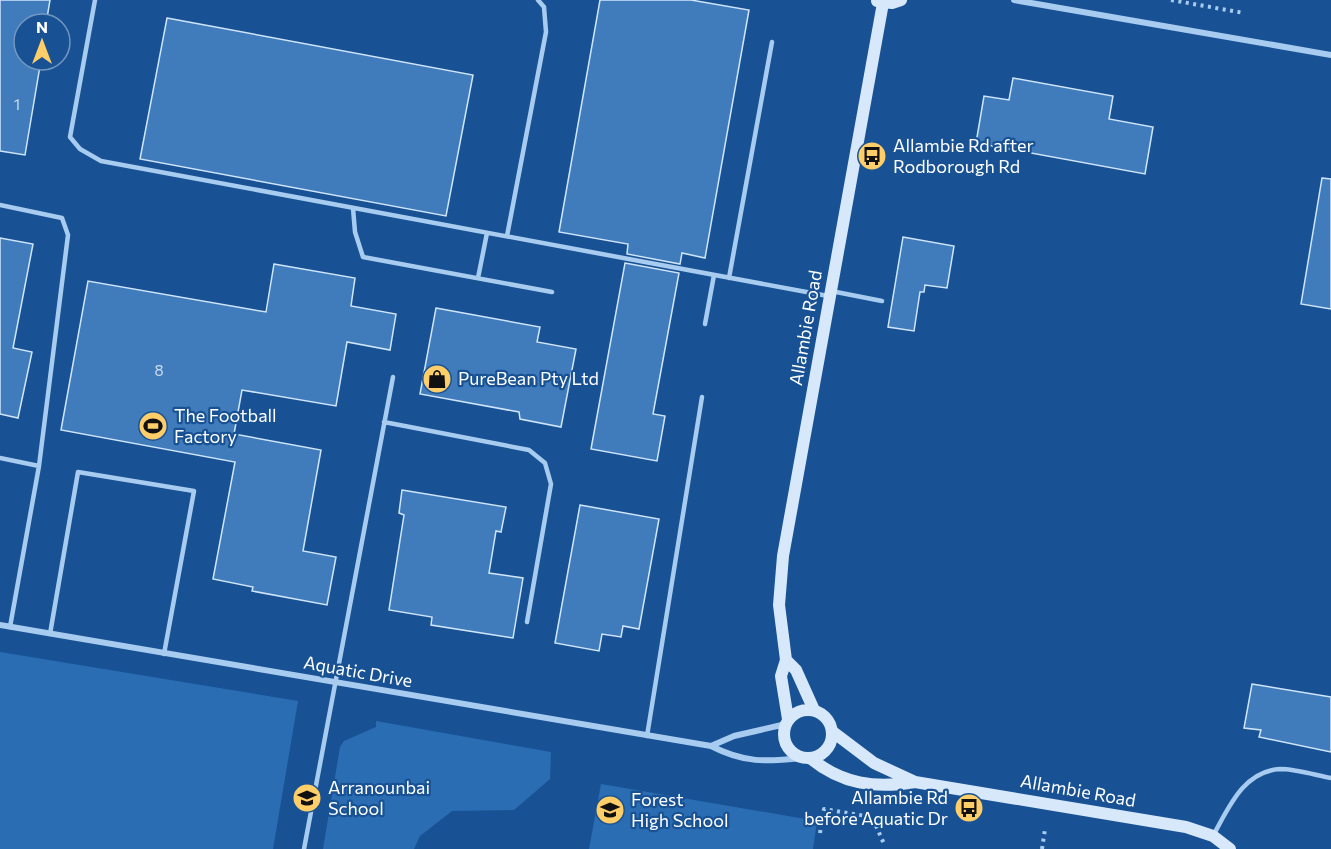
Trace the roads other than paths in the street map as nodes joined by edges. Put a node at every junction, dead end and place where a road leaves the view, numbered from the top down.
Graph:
1 (95, 0) edge
2 (538, 0) edge
3 (902, 0) edge
4 (1014, 0) edge
5 (880, 2) edge
6 (772, 42) dead end
7 (1331, 55) edge
8 (0, 205) edge
9 (353, 208) junction
10 (487, 233) junction
11 (507, 236) junction
12 (714, 275) junction
13 (478, 278) junction
14 (729, 278) junction
15 (552, 292) dead end
16 (831, 294) junction
17 (882, 301) dead end
18 (705, 324) dead end
19 (393, 377) dead end
20 (702, 397) dead end
21 (384, 422) junction
22 (0, 458) edge
23 (39, 466) junction
24 (527, 622) dead end
25 (0, 625) edge
26 (10, 627) junction
27 (50, 634) junction
28 (164, 654) junction
29 (786, 660) junction
30 (336, 683) junction
31 (814, 710) junction
32 (787, 722) junction
33 (832, 732) junction
34 (647, 736) junction
35 (711, 747) junction
36 (806, 758) junction
37 (1331, 778) edge
38 (915, 782) junction
39 (1213, 836) junction
40 (304, 849) edge
41 (1230, 849) edge

1 - 9 lane
2 - 11 lane
3 - 5 main road
4 - 7 street
5 - 16 main road, Allambie Road
6 - 14 lane
8 - 23 lane
9 - 10 lane
9 - 13 lane
10 - 11 lane
10 - 13 lane
11 - 12 lane
12 - 14 lane
12 - 18 lane
13 - 15 lane
14 - 16 lane
16 - 17 lane
16 - 29 main road, Allambie Road
19 - 21 lane
20 - 34 lane
21 - 24 lane
21 - 30 lane
22 - 23 lane
23 - 26 lane
25 - 26 street, Aquatic Drive
26 - 27 street, Aquatic Drive
27 - 28 street, Aquatic Drive
27 - 28 lane
28 - 30 street, Aquatic Drive
29 - 31 main road, Allambie Road
29 - 32 main road, Allambie Road
30 - 34 street, Aquatic Drive
30 - 40 lane
31 - 32 main road
31 - 33 main road
32 - 35 street
32 - 36 main road
33 - 36 main road
33 - 38 main road, Allambie Road
34 - 35 street, Aquatic Drive
35 - 36 street, Aquatic Drive
36 - 38 main road, Allambie Road
37 - 39 lane
38 - 39 main road, Allambie Road
39 - 41 main road, Allambie Road

